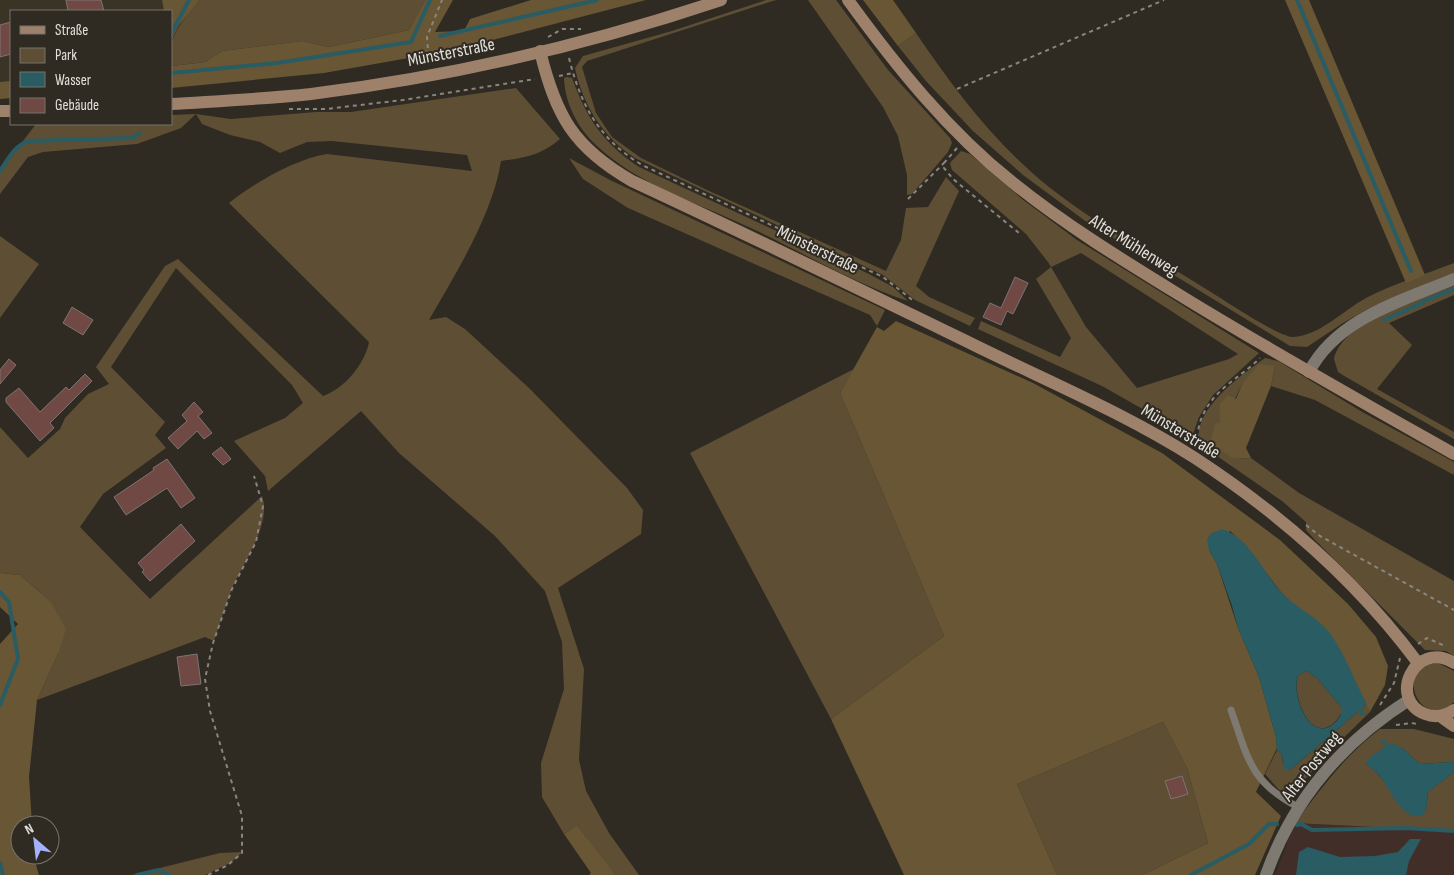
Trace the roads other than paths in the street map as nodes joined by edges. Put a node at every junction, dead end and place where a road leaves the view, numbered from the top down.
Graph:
1 (720, 0) edge
2 (848, 0) edge
3 (540, 51) junction
4 (172, 104) edge
5 (1454, 279) edge
6 (1309, 372) junction
7 (1454, 454) edge
8 (1418, 663) junction
9 (1454, 663) edge
10 (1410, 700) junction
11 (1231, 710) dead end
12 (1454, 710) edge
13 (1440, 716) junction
14 (1454, 726) edge
15 (1298, 807) junction
16 (1266, 875) edge

1 - 3 main road
2 - 6 main road, Alter Mühlenweg
3 - 4 main road, Münsterstraße
3 - 8 main road, Münsterstraße
5 - 6 street
6 - 7 main road, Alter Mühlenweg
8 - 9 main road
8 - 10 main road
10 - 13 main road
10 - 15 street, Alter Postweg
11 - 15 lane
12 - 13 main road
13 - 14 main road
15 - 16 street, Alter Postweg

